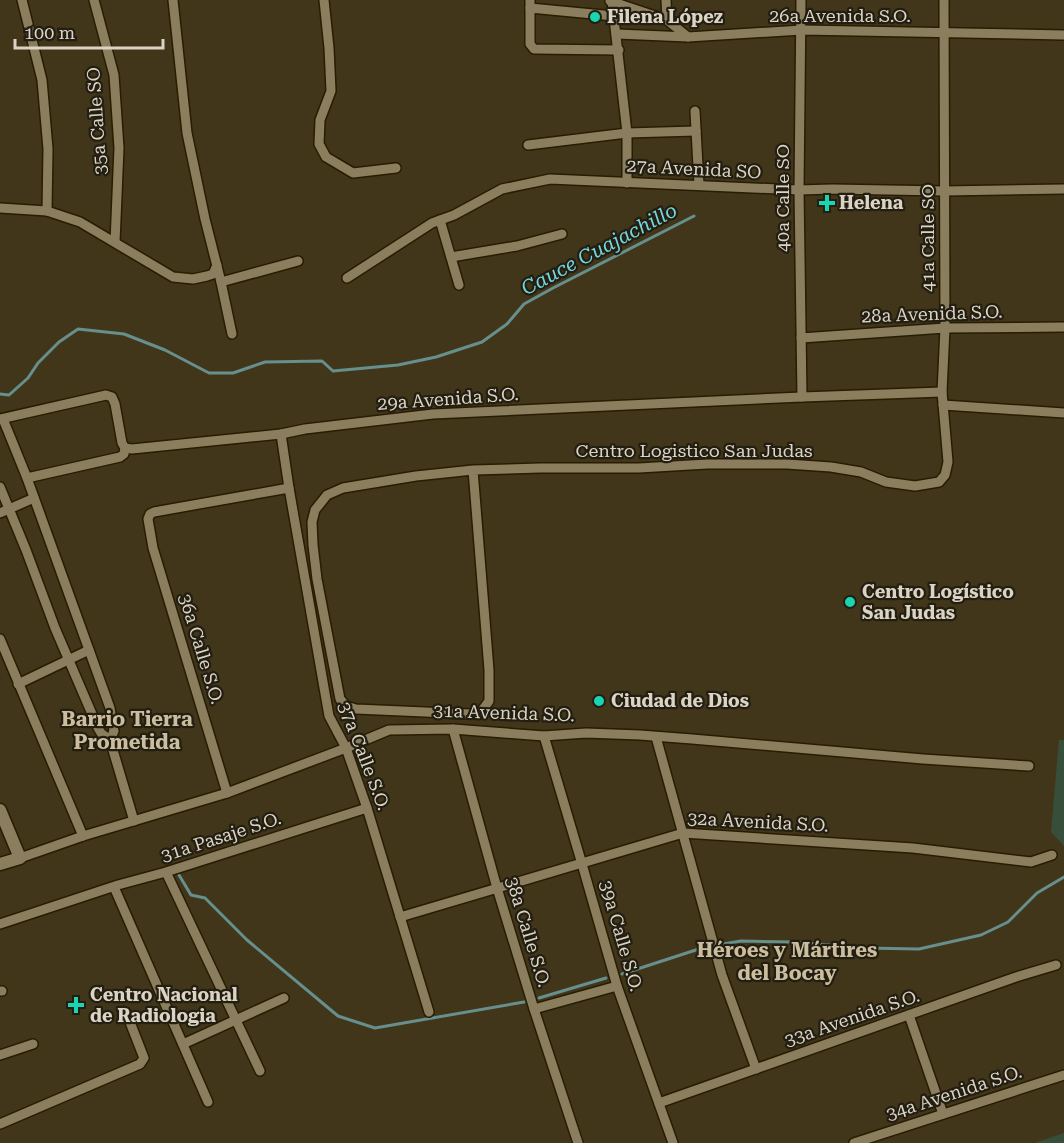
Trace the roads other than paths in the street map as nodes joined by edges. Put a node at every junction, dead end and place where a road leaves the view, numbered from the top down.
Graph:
1 (22, 0) edge
2 (94, 0) edge
3 (173, 0) edge
4 (324, 0) edge
5 (666, 0) edge
6 (801, 0) edge
7 (944, 0) edge
8 (610, 1) edge
9 (530, 4) edge
10 (614, 16) junction
11 (667, 20) junction
12 (802, 30) junction
13 (944, 33) junction
14 (617, 34) junction
15 (1064, 35) edge
16 (688, 37) junction
17 (619, 50) junction
18 (695, 111) dead end
19 (696, 131) junction
20 (627, 133) junction
21 (528, 145) dead end
22 (396, 168) dead end
23 (627, 183) junction
24 (699, 185) junction
25 (1064, 189) edge
26 (799, 190) junction
27 (944, 191) junction
28 (0, 208) edge
29 (47, 211) junction
30 (440, 220) junction
31 (562, 234) dead end
32 (115, 242) junction
33 (451, 256) junction
34 (298, 261) dead end
35 (217, 264) junction
36 (347, 278) dead end
37 (221, 282) junction
38 (459, 285) dead end
39 (1064, 327) edge
40 (945, 328) junction
41 (232, 334) dead end
42 (801, 338) junction
43 (942, 392) junction
44 (802, 397) junction
45 (943, 405) junction
46 (1064, 413) edge
47 (2, 419) edge
48 (281, 434) junction
49 (125, 448) junction
50 (473, 471) junction
51 (945, 475) joint
52 (27, 478) junction
53 (0, 487) edge
54 (289, 488) junction
55 (34, 498) junction
56 (4, 511) edge
57 (0, 639) edge
58 (89, 650) junction
59 (69, 661) junction
60 (18, 684) junction
61 (453, 729) junction
62 (544, 736) junction
63 (656, 736) junction
64 (110, 740) junction
65 (346, 748) junction
66 (1029, 766) dead end
67 (227, 793) junction
68 (367, 808) junction
69 (0, 810) edge
70 (134, 821) junction
71 (682, 833) junction
72 (83, 836) junction
73 (1052, 855) dead end
74 (20, 858) junction
75 (0, 864) edge
76 (582, 864) junction
77 (166, 872) junction
78 (114, 886) junction
79 (497, 888) junction
80 (400, 917) junction
81 (0, 924) edge
82 (1056, 965) dead end
83 (617, 986) junction
84 (284, 998) dead end
85 (534, 1009) junction
86 (429, 1012) dead end
87 (909, 1015) junction
88 (128, 1017) dead end
89 (236, 1020) junction
90 (33, 1044) dead end
91 (183, 1044) junction
92 (0, 1055) edge
93 (756, 1069) junction
94 (260, 1071) dead end
95 (1064, 1075) edge
96 (208, 1102) dead end
97 (659, 1103) junction
98 (943, 1114) junction
99 (0, 1124) edge
100 (578, 1143) edge
101 (673, 1143) edge
102 (854, 1143) edge

1 - 29 street
2 - 32 street, 35a Calle SO
3 - 35 street
4 - 22 street
5 - 11 street
6 - 12 street, 40a Calle SO
7 - 13 street, 41a Calle SO
8 - 10 street
8 - 11 street
9 - 10 street
9 - 17 street
10 - 14 street
11 - 16 street
12 - 13 street, 26a Avenida S.O.
12 - 16 street, 26a Avenida S.O.
12 - 26 street, 40a Calle SO
13 - 15 street, 26a Avenida S.O.
13 - 27 street, 41a Calle SO
14 - 16 street, 26a Avenida S.O.
14 - 17 street
17 - 20 street
18 - 19 street
19 - 20 street
19 - 24 street
20 - 21 street
20 - 23 street
23 - 24 street, 27a Avenida SO
23 - 30 street, 27a Avenida SO
24 - 26 street, 27a Avenida SO
25 - 27 street, 27a Avenida SO
26 - 27 street, 27a Avenida SO
26 - 42 street, 40a Calle SO
27 - 40 street, 41a Calle SO
28 - 29 street
29 - 32 street
30 - 33 street
30 - 36 street, 27a Avenida SO
31 - 33 street
32 - 35 street
33 - 38 street
34 - 37 street
35 - 37 street
37 - 41 street
39 - 40 street, 28a Avenida S.O.
40 - 42 street, 28a Avenida S.O.
40 - 43 street, 41a Calle SO
42 - 44 street, 40a Calle SO
43 - 44 street, 29a Avenida S.O.
43 - 45 street, 41a Calle SO
44 - 48 street, 29a Avenida S.O.
45 - 46 street
45 - 51 street, 41a Calle SO
47 - 49 street
47 - 52 street
48 - 49 street, 29a Avenida S.O.
48 - 54 street, 37a Calle S.O.
49 - 52 street
50 - 50 street, Centro Logistico San Judas
50 - 51 street, Centro Logistico San Judas
52 - 55 street
53 - 56 street
54 - 65 street, 37a Calle S.O.
54 - 67 street, 36a Calle S.O.
55 - 56 street
55 - 58 street
56 - 59 street
57 - 60 street
58 - 59 street
58 - 64 street
59 - 60 street
59 - 64 street
60 - 72 street
61 - 62 street, 31a Avenida S.O.
61 - 65 street, 31a Avenida S.O.
61 - 79 street, 38a Calle S.O.
62 - 63 street, 31a Avenida S.O.
62 - 76 street, 39a Calle S.O.
63 - 66 street, 31a Avenida S.O.
63 - 71 street
64 - 70 street
65 - 67 street, 31a Avenida S.O.
65 - 68 street, 37a Calle S.O.
67 - 70 street, 31a Avenida S.O.
68 - 77 street, 31a Pasaje S.O.
68 - 80 street, 37a Calle S.O.
69 - 74 street
70 - 72 street, 31a Avenida S.O.
71 - 73 street, 32a Avenida S.O.
71 - 76 street, 32a Avenida S.O.
71 - 93 street
72 - 74 street, 31a Avenida S.O.
74 - 75 street, 31a Avenida S.O.
76 - 79 street, 32a Avenida S.O.
76 - 83 street, 39a Calle S.O.
77 - 78 street, 31a Pasaje S.O.
77 - 89 street
78 - 81 street, 31a Pasaje S.O.
78 - 91 street
79 - 80 street, 32a Avenida S.O.
79 - 85 street, 38a Calle S.O.
80 - 86 street, 37a Calle S.O.
82 - 87 street, 33a Avenida S.O.
83 - 85 street
83 - 97 street, 39a Calle S.O.
84 - 89 street
85 - 100 street, 38a Calle S.O.
87 - 93 street, 33a Avenida S.O.
87 - 98 street
88 - 99 street
89 - 91 street
89 - 94 street
90 - 92 street
91 - 96 street
93 - 97 street, 33a Avenida S.O.
95 - 98 street, 34a Avenida S.O.
97 - 101 street, 39a Calle S.O.
98 - 102 street, 34a Avenida S.O.

